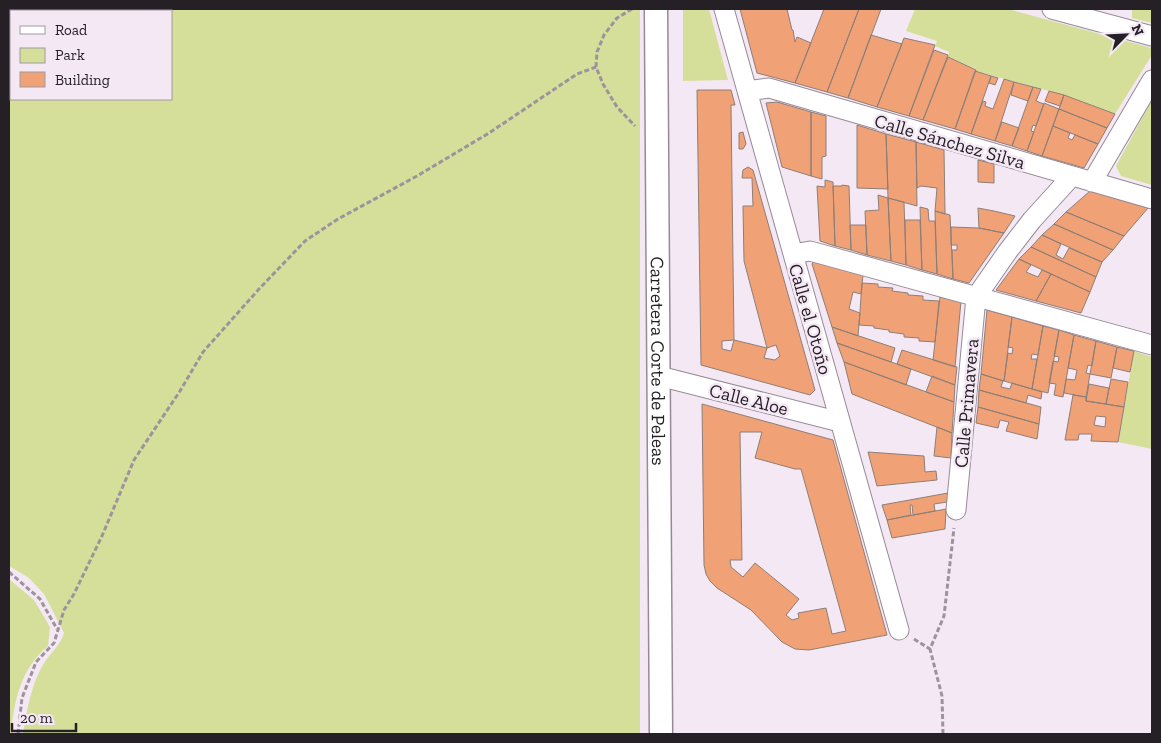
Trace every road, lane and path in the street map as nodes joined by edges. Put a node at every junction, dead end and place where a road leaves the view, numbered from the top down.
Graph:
1 (632, 9) edge
2 (656, 9) edge
3 (724, 9) edge
4 (1052, 9) edge
5 (1152, 36) edge
6 (596, 67) junction
7 (1152, 80) edge
8 (747, 90) junction
9 (657, 137) junction
10 (1072, 176) junction
11 (1092, 182) junction
12 (1152, 199) edge
13 (793, 254) junction
14 (976, 296) junction
15 (1152, 345) edge
16 (659, 376) junction
17 (840, 422) junction
18 (956, 510) joint
19 (9, 572) edge
20 (57, 630) junction
21 (899, 630) dead end
22 (661, 724) edge
23 (18, 734) edge
24 (943, 734) edge

1 - 6 path
2 - 9 street, Carretera Corte de Peleas
3 - 8 street, Calle el Otoño
4 - 5 street
6 - 9 path
6 - 20 path
7 - 11 street
8 - 10 street, Calle Sánchez Silva
8 - 13 street, Calle el Otoño
9 - 16 street, Carretera Corte de Peleas
10 - 11 street, Calle Sánchez Silva
10 - 14 street
11 - 12 street, Calle Sánchez Silva
13 - 14 street
13 - 17 street, Calle el Otoño
14 - 15 street
14 - 18 street, Calle Primavera
16 - 17 street, Calle Aloe
16 - 22 street, Carretera Corte de Peleas
17 - 21 street, Calle el Otoño
18 - 24 path
19 - 20 path
20 - 23 path

